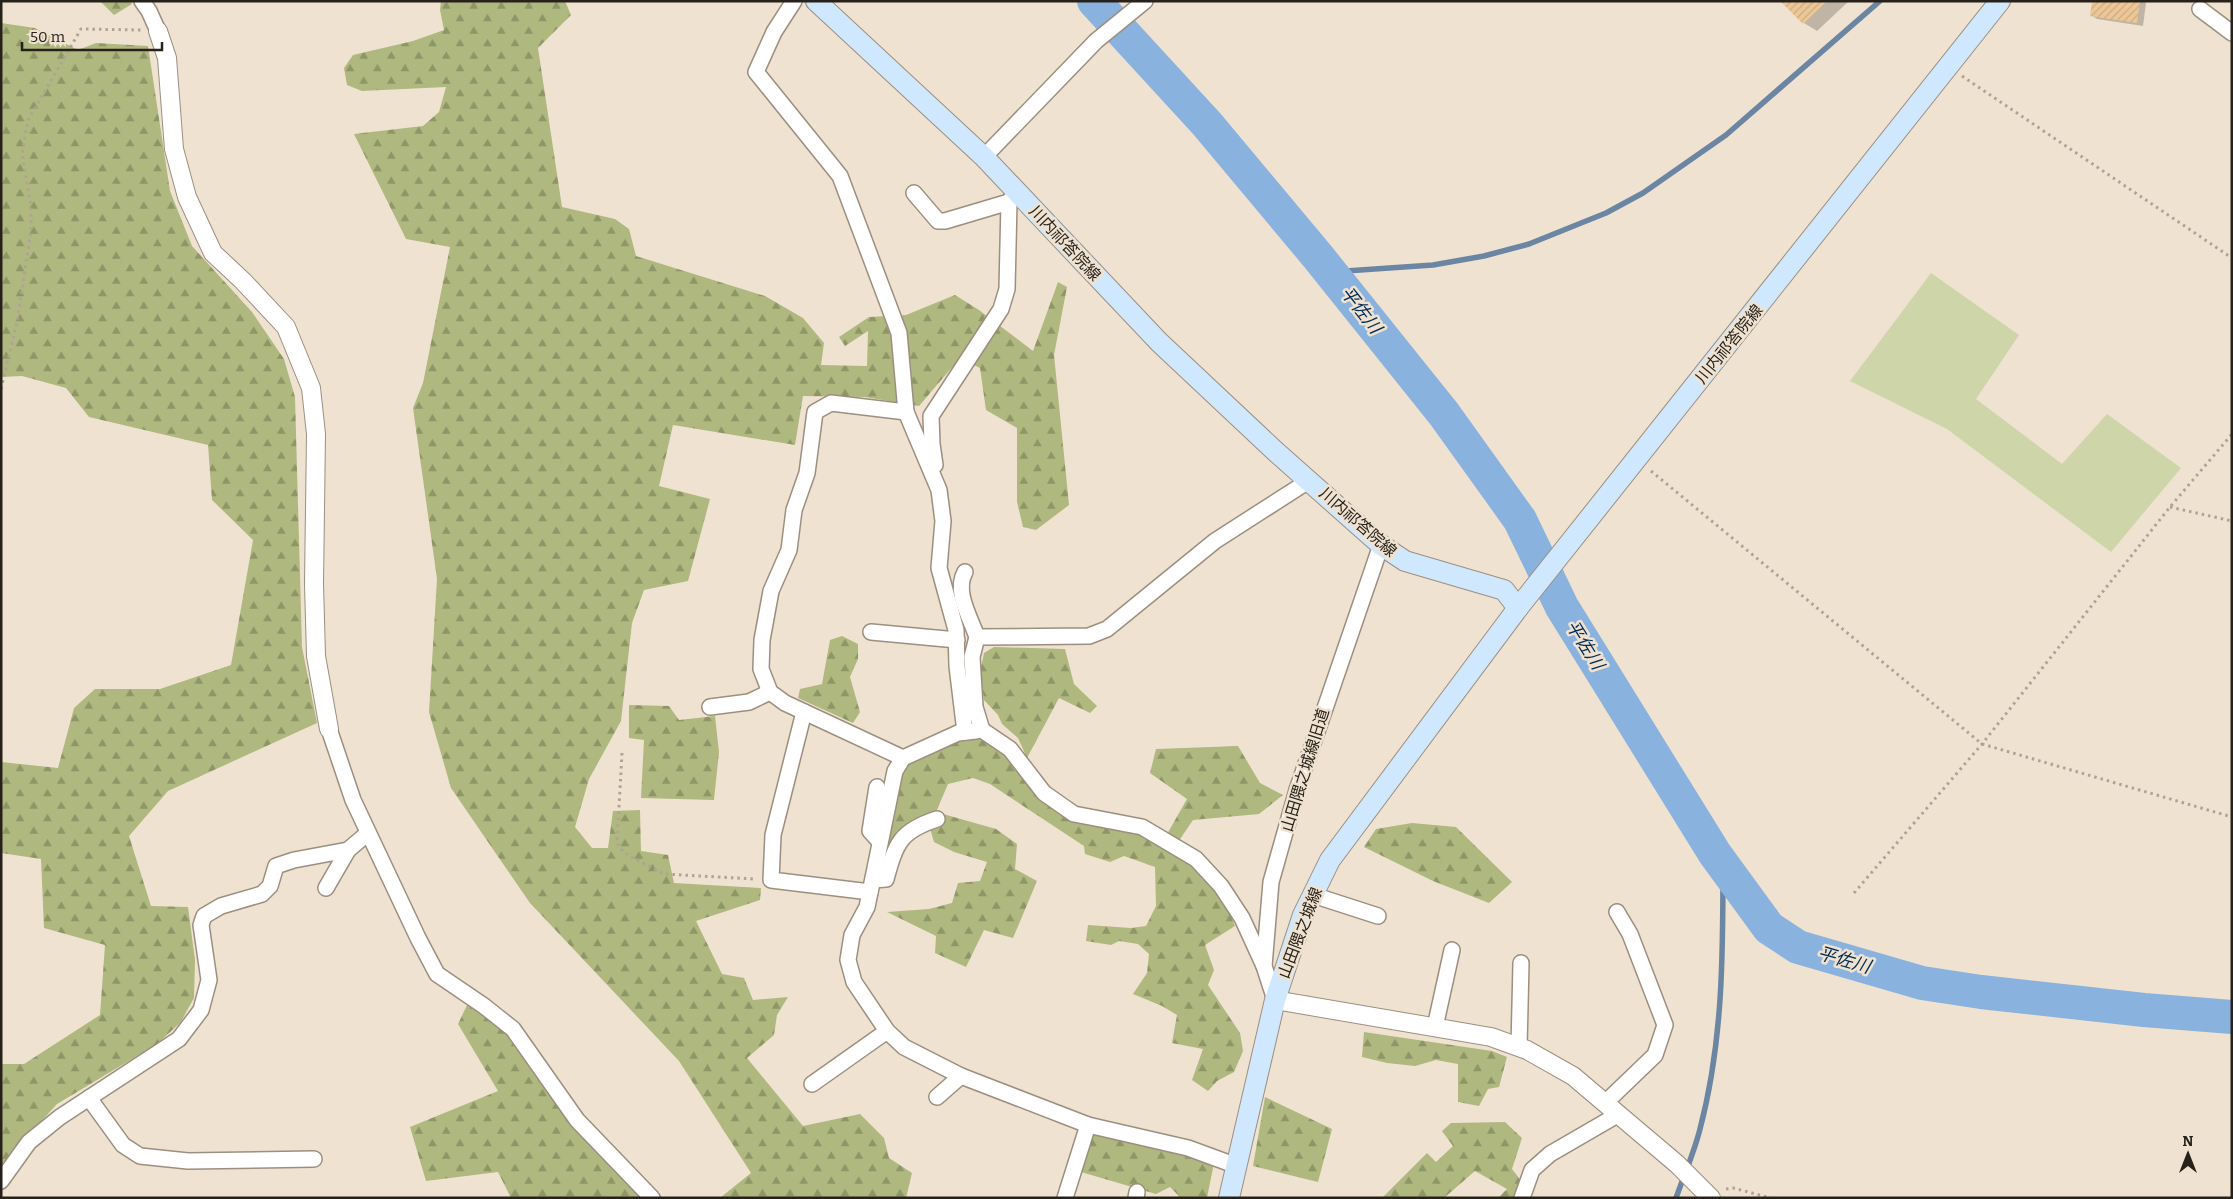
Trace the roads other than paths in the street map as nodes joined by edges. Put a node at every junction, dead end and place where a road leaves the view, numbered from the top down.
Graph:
1 (142, 1) edge
2 (794, 1) edge
3 (816, 1) edge
4 (1145, 1) edge
5 (2000, 1) edge
6 (2200, 9) dead end
7 (158, 31) joint
8 (2232, 33) edge
9 (984, 157) junction
10 (914, 194) dead end
11 (1013, 196) junction
12 (906, 412) junction
13 (1310, 480) junction
14 (939, 490) junction
15 (1381, 545) junction
16 (965, 572) dead end
17 (1518, 608) junction
18 (871, 632) dead end
19 (977, 636) junction
20 (957, 640) junction
21 (770, 692) junction
22 (710, 707) dead end
23 (804, 712) junction
24 (328, 729) joint
25 (982, 730) junction
26 (965, 732) junction
27 (903, 758) junction
28 (877, 788) dead end
29 (936, 819) dead end
30 (368, 833) junction
31 (880, 842) junction
32 (348, 850) junction
33 (871, 886) junction
34 (326, 888) dead end
35 (1313, 895) junction
36 (1617, 912) dead end
37 (1378, 916) dead end
38 (1452, 950) dead end
39 (1521, 963) dead end
40 (1264, 966) junction
41 (1275, 1000) junction
42 (1435, 1027) junction
43 (887, 1031) junction
44 (1519, 1047) junction
45 (962, 1076) junction
46 (812, 1084) dead end
47 (937, 1097) dead end
48 (89, 1098) junction
49 (1605, 1103) junction
50 (1619, 1114) junction
51 (1088, 1125) junction
52 (314, 1159) dead end
53 (1236, 1166) junction
54 (1, 1181) edge
55 (1710, 1196) edge
56 (652, 1198) edge
57 (1065, 1198) edge
58 (1229, 1198) edge
59 (1522, 1198) edge

1 - 7 street
2 - 12 street
3 - 9 main road, 川内祁答院線
4 - 9 street
5 - 17 main road, 川内祁答院線
6 - 8 street
7 - 24 street
9 - 11 main road, 川内祁答院線
10 - 11 street
11 - 13 main road, 川内祁答院線
11 - 14 street
12 - 14 street
12 - 21 street
13 - 15 main road, 川内祁答院線
13 - 19 street
14 - 20 street
15 - 17 main road, 川内祁答院線
15 - 40 street, 山田隈之城線旧道
16 - 19 street
17 - 35 main road, 山田隈之城線
18 - 20 street
19 - 25 street
20 - 26 street
21 - 22 street
21 - 23 street
23 - 27 street
23 - 33 street
24 - 30 street
25 - 26 street
25 - 40 street
26 - 27 street
27 - 31 street
28 - 31 street
29 - 33 street
30 - 32 street
30 - 56 street
31 - 33 street
32 - 34 street
32 - 48 street
33 - 43 street
35 - 37 street
35 - 41 main road, 山田隈之城線
36 - 49 street
38 - 42 street
39 - 44 street
40 - 41 street, 山田隈之城線旧道
41 - 42 street
41 - 53 main road, 山田隈之城線
42 - 44 street
43 - 45 street
43 - 46 street
44 - 49 street
45 - 47 street
45 - 51 street
48 - 52 street
48 - 54 street
49 - 50 street
50 - 55 street
50 - 59 street
51 - 53 street
51 - 57 street
53 - 58 main road, 山田隈之城線

